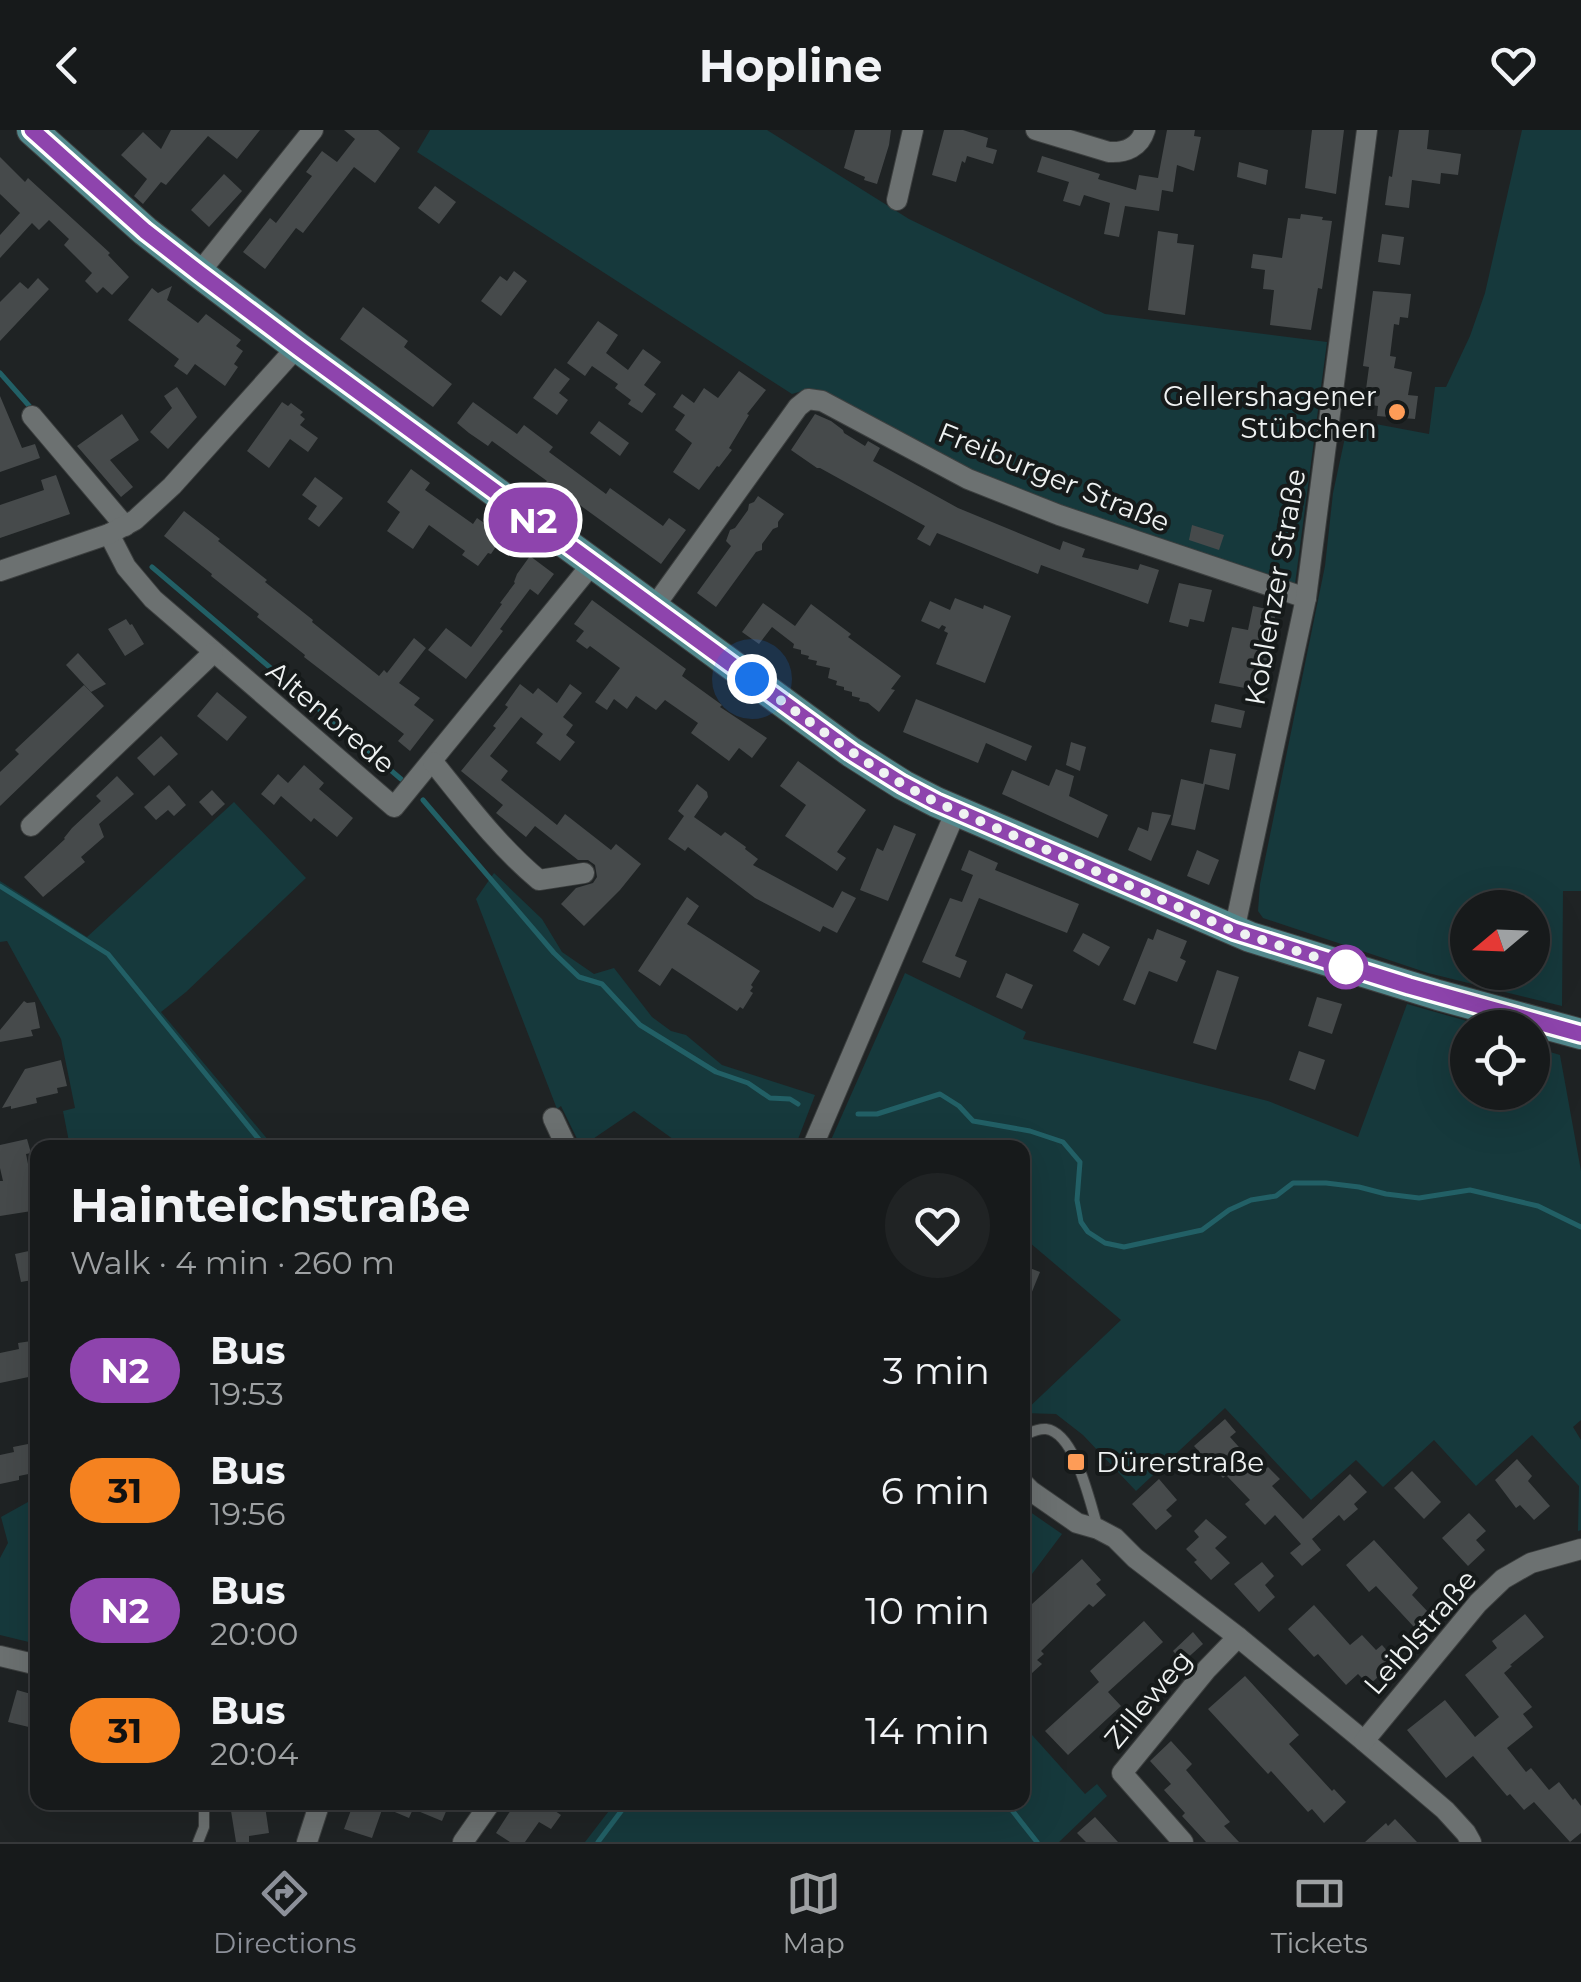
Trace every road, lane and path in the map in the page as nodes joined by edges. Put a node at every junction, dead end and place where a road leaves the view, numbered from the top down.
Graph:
1 (32, 130) edge
2 (312, 130) edge
3 (913, 130) edge
4 (1036, 130) edge
5 (1144, 130) edge
6 (1367, 130) edge
7 (897, 200) dead end
8 (199, 273) junction
9 (297, 347) junction
10 (32, 416) dead end
11 (117, 530) junction
12 (592, 564) junction
13 (0, 571) edge
14 (1306, 598) junction
15 (654, 608) junction
16 (213, 653) junction
17 (433, 762) junction
18 (956, 811) junction
19 (31, 826) dead end
20 (584, 873) dead end
21 (1234, 931) junction
22 (1581, 1034) edge
23 (554, 1118) dead end
24 (563, 1140) edge
25 (815, 1140) edge
26 (1030, 1432) edge
27 (1030, 1490) edge
28 (1098, 1529) junction
29 (1581, 1549) edge
30 (1238, 1637) junction
31 (0, 1656) edge
32 (30, 1663) edge
33 (1364, 1741) junction
34 (204, 1810) edge
35 (317, 1810) edge
36 (485, 1810) edge
37 (198, 1842) edge
38 (307, 1842) edge
39 (463, 1842) edge
40 (1183, 1842) edge
41 (1472, 1842) edge

1 - 8 street
2 - 8 street
3 - 7 street
4 - 5 street
6 - 14 street, Koblenzer Straße
8 - 9 street
9 - 11 street
9 - 12 street
10 - 11 street, Altenbrede
11 - 13 street
11 - 16 street, Altenbrede
12 - 15 street
12 - 17 street
14 - 15 street, Freiburger Straße
14 - 21 street, Koblenzer Straße
15 - 18 street
16 - 17 street, Altenbrede
16 - 19 street
17 - 20 street, Altenbrede
18 - 21 street
18 - 25 street
21 - 22 street
23 - 24 street
26 - 28 lane
27 - 28 street
28 - 30 street
29 - 33 street, Leiblstraße
30 - 33 street
30 - 40 street, Zilleweg
31 - 32 street
33 - 41 street
34 - 37 lane
35 - 38 street
36 - 39 street

